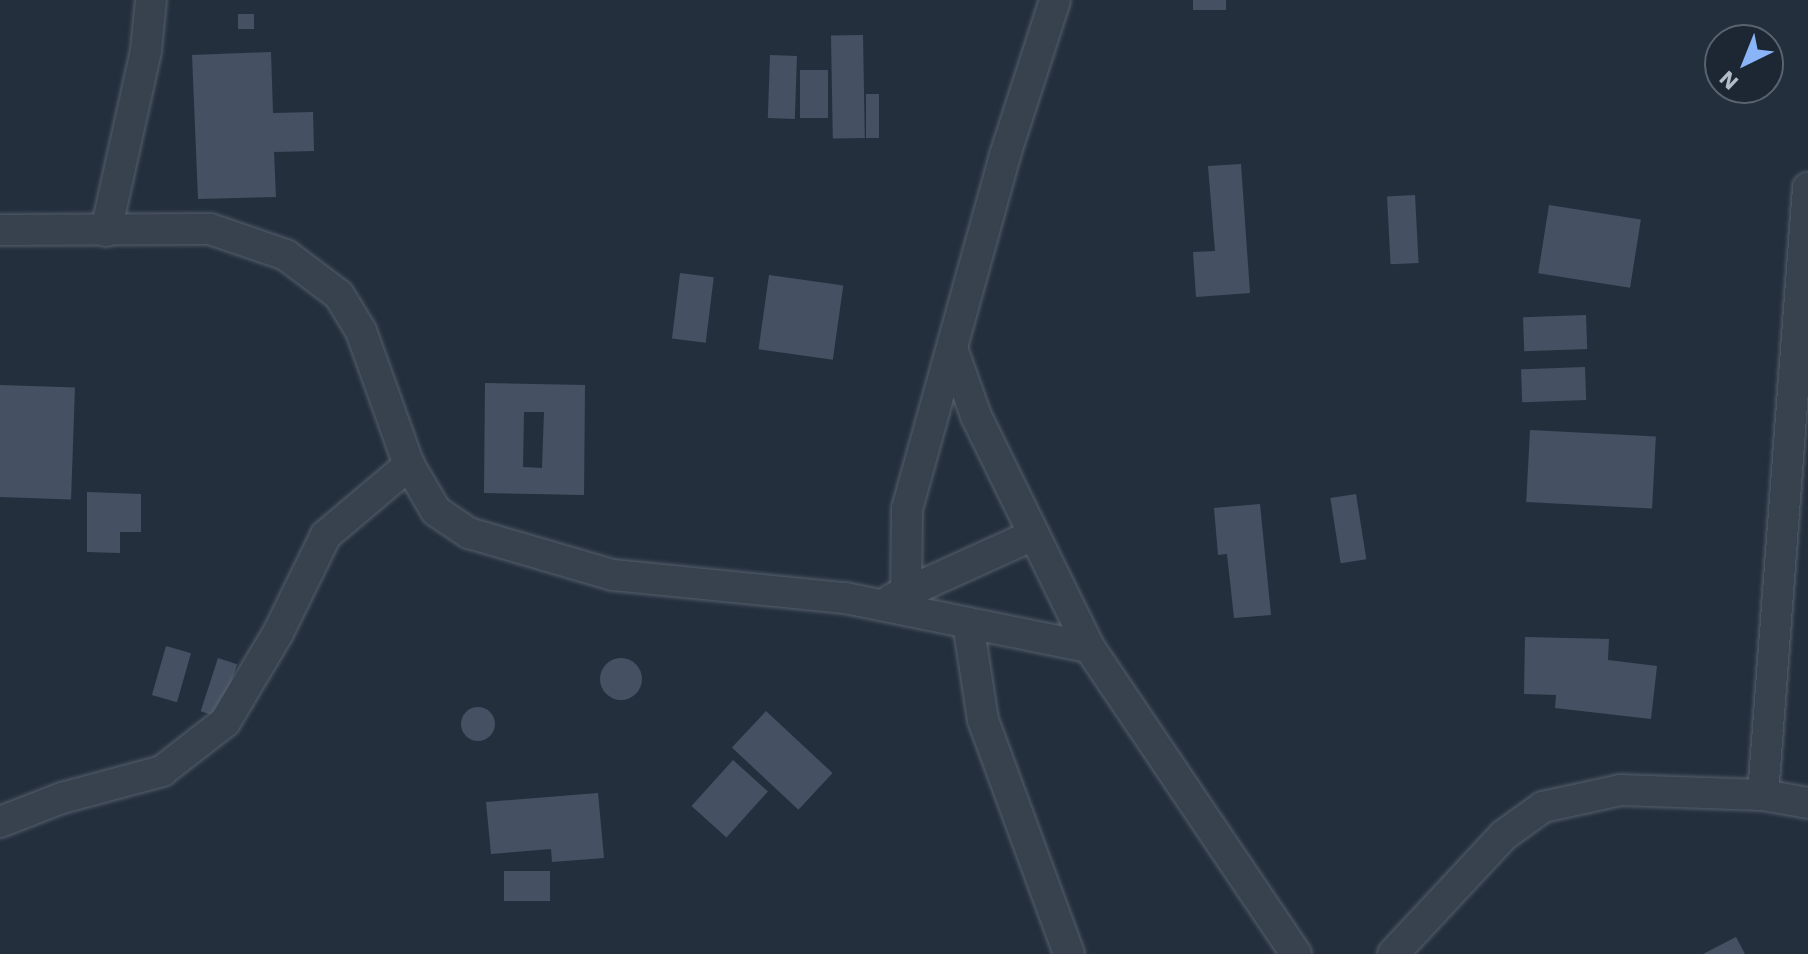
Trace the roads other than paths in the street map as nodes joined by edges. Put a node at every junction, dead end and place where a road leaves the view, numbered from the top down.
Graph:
1 (151, 0) edge
2 (1055, 0) edge
3 (1808, 188) edge
4 (0, 230) edge
5 (106, 231) junction
6 (954, 354) junction
7 (409, 465) junction
8 (1033, 535) junction
9 (892, 599) junction
10 (968, 623) junction
11 (1089, 647) junction
12 (1763, 795) junction
13 (1808, 803) edge
14 (0, 822) edge
15 (1069, 954) edge
16 (1296, 954) edge
17 (1393, 954) edge

1 - 5 street
2 - 6 street
3 - 12 street
4 - 5 street
5 - 7 street
6 - 8 street
6 - 9 street
7 - 9 street
7 - 14 street
8 - 9 street
8 - 11 street
9 - 10 street
10 - 11 street
10 - 15 street
11 - 16 street
12 - 13 street
12 - 17 street

